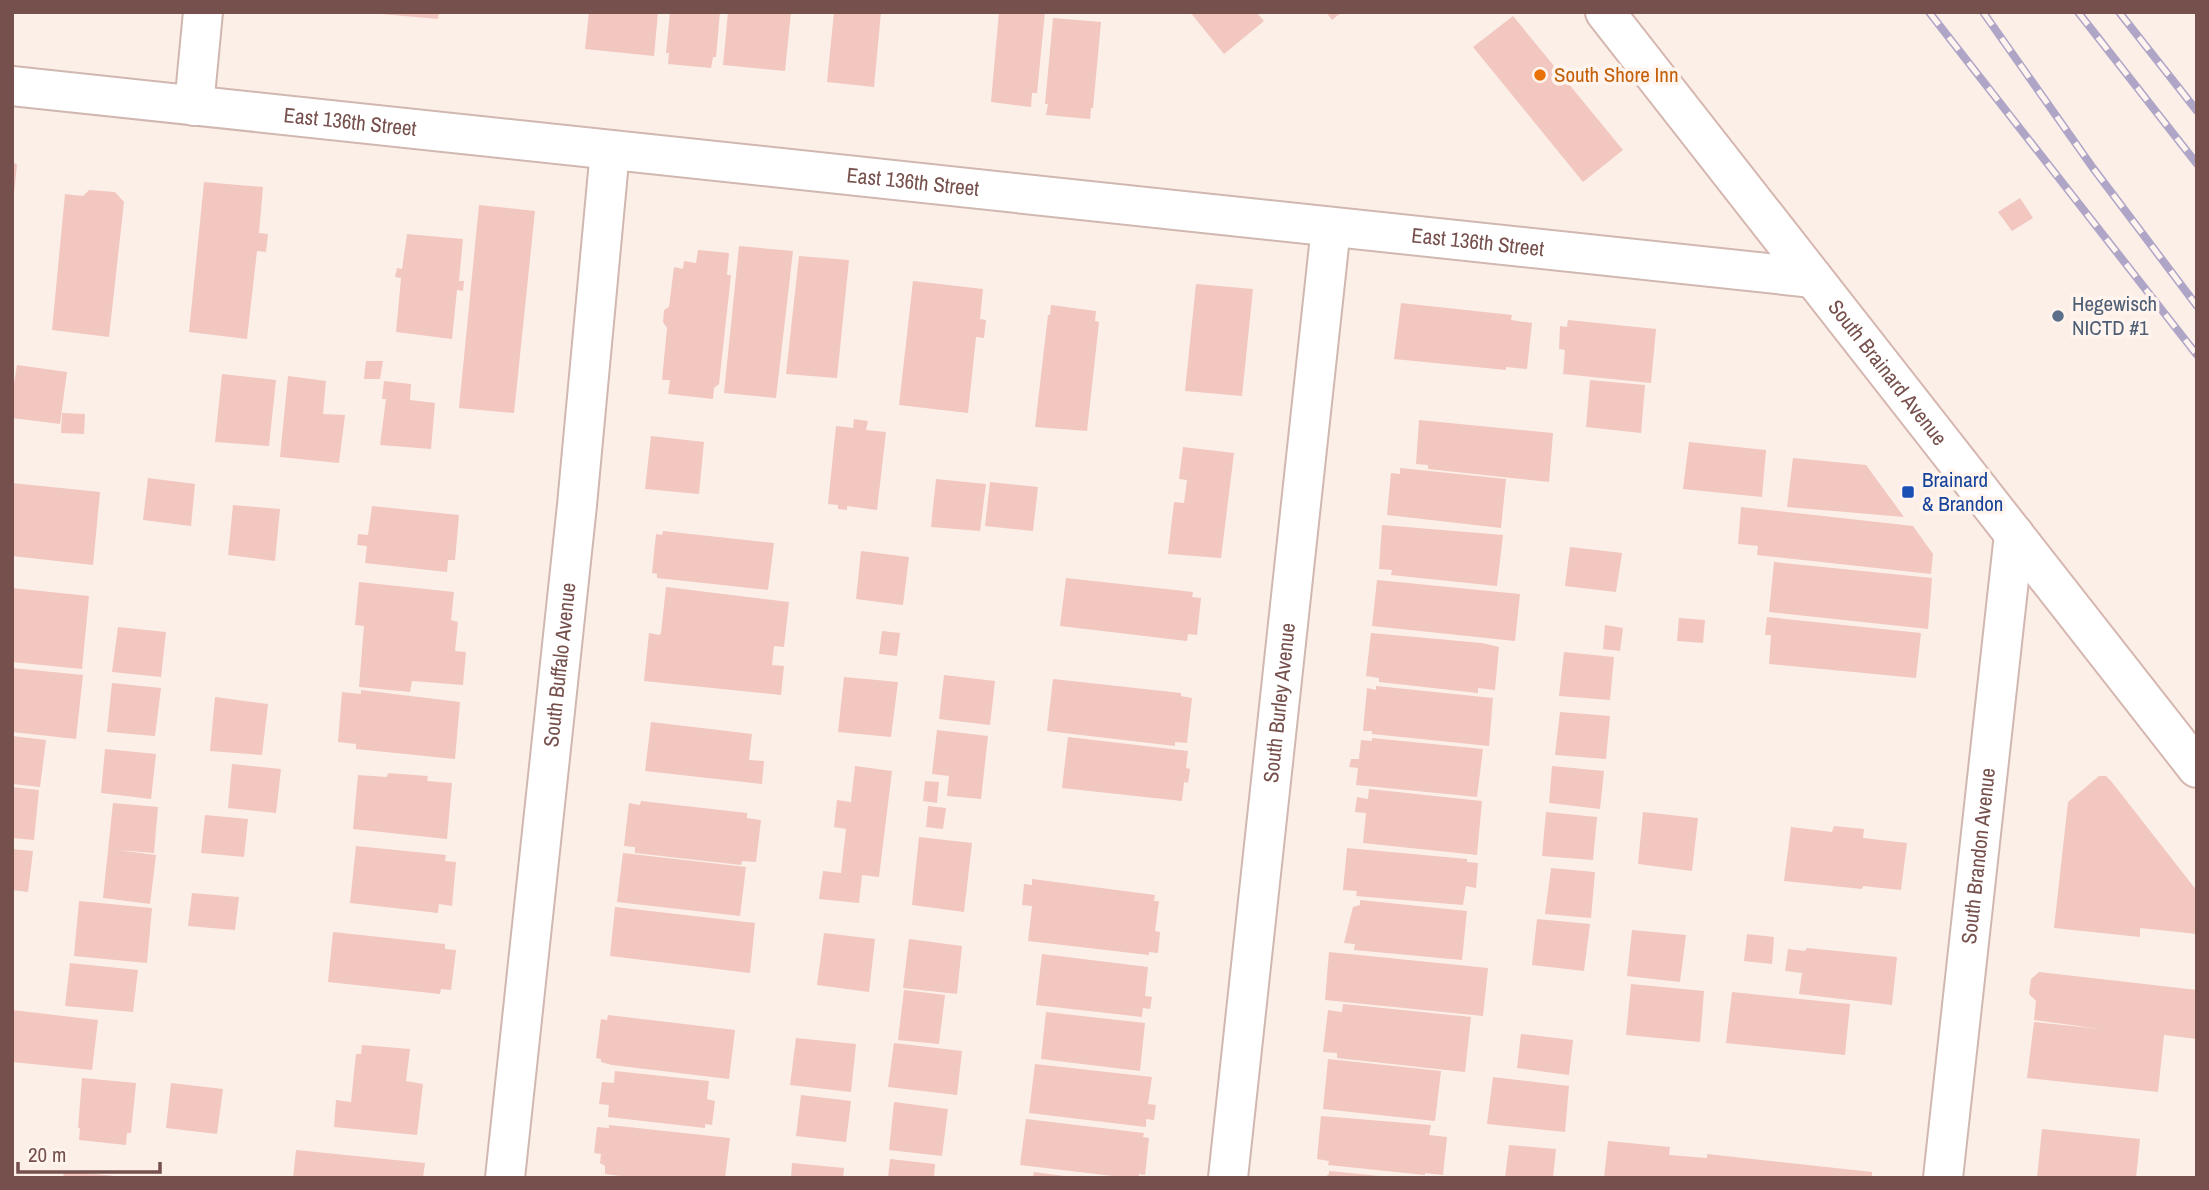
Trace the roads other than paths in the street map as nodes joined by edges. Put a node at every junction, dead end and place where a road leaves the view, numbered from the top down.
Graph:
1 (203, 12) edge
2 (1605, 12) edge
3 (12, 86) edge
4 (194, 106) junction
5 (610, 149) junction
6 (1331, 227) junction
7 (1813, 278) junction
8 (2014, 534) junction
9 (2197, 768) edge
10 (505, 1178) edge
11 (1228, 1178) edge
12 (1943, 1178) edge

1 - 4 street
2 - 7 street, South Brainard Avenue
3 - 4 street, East 136th Street
4 - 5 street, East 136th Street
5 - 6 street, East 136th Street
5 - 10 street, South Buffalo Avenue
6 - 7 street, East 136th Street
6 - 11 street, South Burley Avenue
7 - 8 street, South Brainard Avenue
8 - 9 street, South Brainard Avenue
8 - 12 street, South Brandon Avenue

